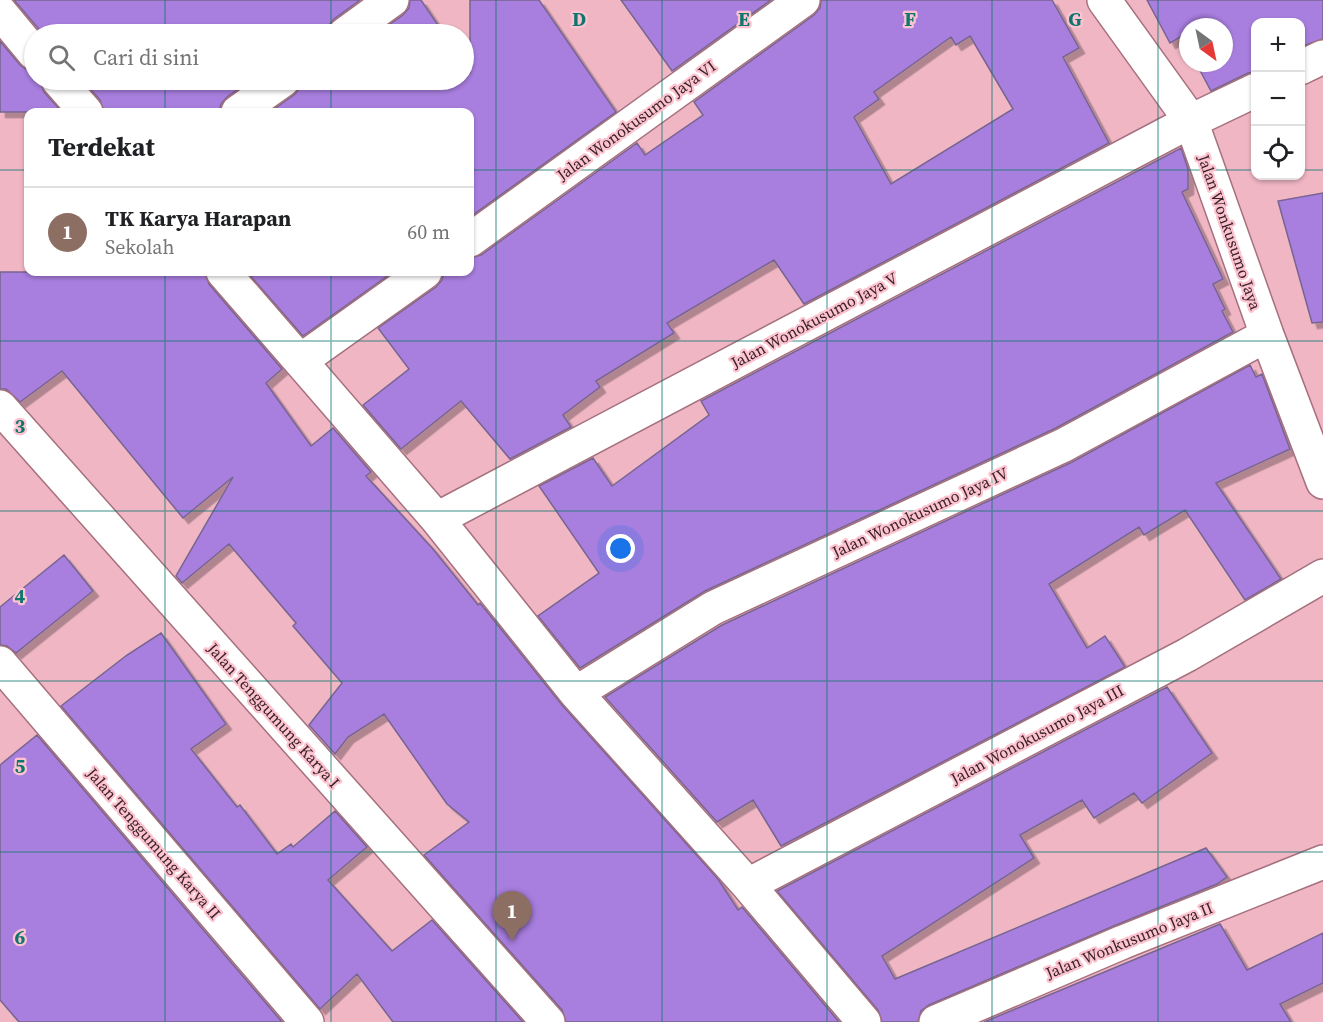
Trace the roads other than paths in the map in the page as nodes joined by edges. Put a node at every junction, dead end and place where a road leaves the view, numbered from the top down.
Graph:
1 (392, 0) edge
2 (803, 0) edge
3 (1112, 2) edge
4 (0, 12) edge
5 (359, 24) edge
6 (24, 40) edge
7 (1323, 57) edge
8 (1305, 66) edge
9 (67, 90) edge
10 (269, 90) edge
11 (1251, 92) edge
12 (82, 108) edge
13 (244, 108) edge
14 (1191, 121) junction
15 (474, 237) edge
16 (225, 276) edge
17 (419, 276) edge
18 (1267, 334) junction
19 (300, 362) junction
20 (0, 407) edge
21 (1323, 482) edge
22 (437, 519) junction
23 (1323, 576) edge
24 (0, 663) edge
25 (576, 693) junction
26 (1323, 862) edge
27 (748, 885) junction
28 (308, 1022) edge
29 (548, 1022) edge
30 (864, 1022) edge
31 (936, 1022) edge

1 - 5 street
2 - 15 street, Jalan Wonokusumo Jaya VI
3 - 14 street, Jalan Wonkusumo Jaya
4 - 6 street
7 - 8 street
9 - 12 street
10 - 13 street
11 - 14 street, Jalan Wonokusumo Jaya V
14 - 18 street, Jalan Wonkusumo Jaya
14 - 22 street, Jalan Wonokusumo Jaya V
16 - 19 street
17 - 19 street
18 - 21 street, Jalan Wonkusumo Jaya
18 - 25 street, Jalan Wonokusumo Jaya IV
19 - 22 street
20 - 29 street, Jalan Tenggumung Karya I
22 - 25 street
23 - 27 street, Jalan Wonokusumo Jaya III
24 - 28 street, Jalan Tenggumung Karya II
25 - 27 street
26 - 31 street, Jalan Wonkusumo Jaya II
27 - 30 street

